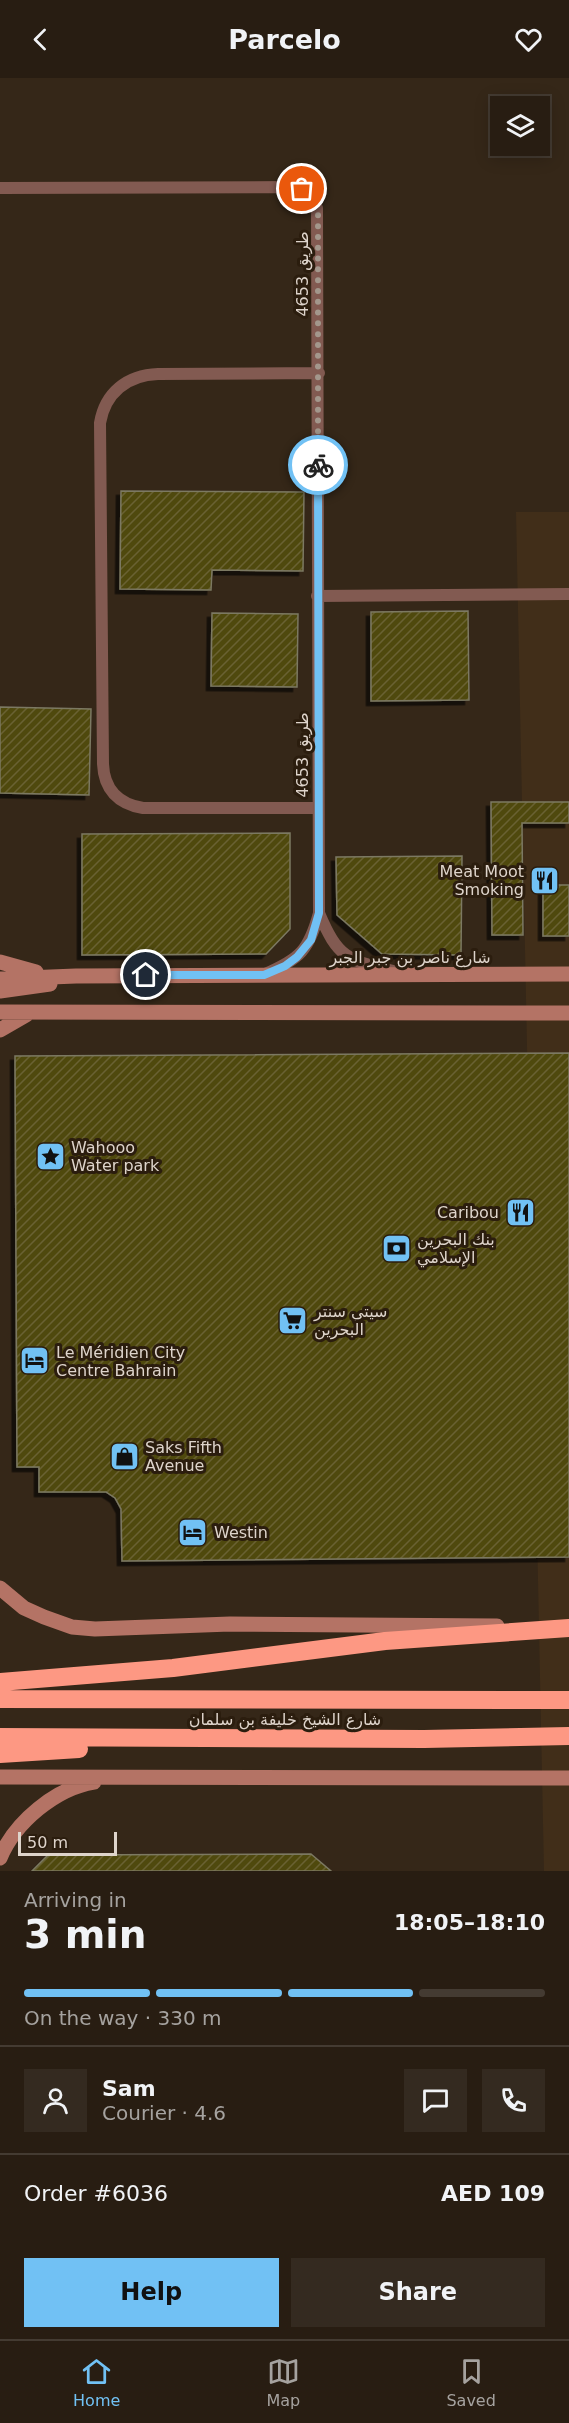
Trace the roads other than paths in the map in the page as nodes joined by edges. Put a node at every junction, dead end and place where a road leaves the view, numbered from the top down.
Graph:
1 (0, 188) edge
2 (319, 373) junction
3 (569, 594) edge
4 (317, 596) junction
5 (318, 808) junction
6 (319, 913) junction
7 (0, 962) edge
8 (569, 974) edge
9 (264, 975) junction
10 (410, 975) junction
11 (76, 976) junction
12 (56, 977) junction
13 (0, 979) edge
14 (0, 991) edge
15 (0, 1012) edge
16 (33, 1013) junction
17 (569, 1013) edge
18 (0, 1030) edge
19 (0, 1588) edge
20 (569, 1627) edge
21 (0, 1682) edge
22 (569, 1698) edge
23 (0, 1699) edge
24 (569, 1736) edge
25 (0, 1737) edge
26 (273, 1739) junction
27 (424, 1739) junction
28 (569, 1746) edge
29 (0, 1754) edge
30 (0, 1777) edge
31 (142, 1777) junction
32 (569, 1778) edge
33 (0, 1858) edge

1 - 2 street, طريق 4653
2 - 4 street, طريق 4653
2 - 5 street
3 - 4 street
4 - 5 street, طريق 4653
5 - 6 street, طريق 4653
6 - 9 street, طريق 4653
6 - 10 street, طريق 4653
7 - 12 main road
8 - 10 main road, شارع ناصر بن جبر الجبر
9 - 10 main road, شارع ناصر بن جبر الجبر
9 - 11 main road, شارع ناصر بن جبر الجبر
11 - 12 main road, شارع ناصر بن جبر الجبر
11 - 14 main road
12 - 13 main road, شارع ناصر بن جبر الجبر
15 - 16 main road
16 - 17 main road
16 - 18 main road
19 - 20 main road
20 - 21 highway
22 - 23 highway, شارع الشيخ خليفة بن سلمان
24 - 27 highway, شارع الشيخ خليفة بن سلمان
25 - 26 highway, شارع الشيخ خليفة بن سلمان
26 - 27 highway, شارع الشيخ خليفة بن سلمان
26 - 29 highway
27 - 28 highway
30 - 31 main road
31 - 32 main road
31 - 33 main road

